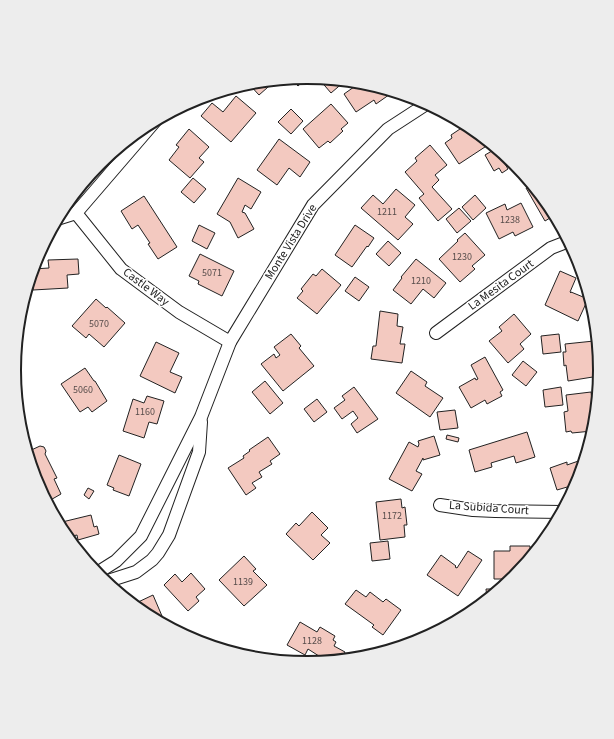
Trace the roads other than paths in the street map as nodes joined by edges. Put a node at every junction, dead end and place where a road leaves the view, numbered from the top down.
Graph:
1 (421, 107) edge
2 (142, 136) edge
3 (76, 214) junction
4 (65, 217) edge
5 (564, 243) edge
6 (436, 333) dead end
7 (230, 342) junction
8 (201, 417) junction
9 (440, 505) dead end
10 (556, 512) edge
11 (103, 569) edge
12 (113, 580) edge

1 - 7 street, Monte Vista Drive
2 - 3 street
3 - 4 street
3 - 7 street, Castle Way
5 - 6 street, La Mesita Court
7 - 8 street, Monte Vista Drive
8 - 11 street, Monte Vista Drive
8 - 12 street, Monte Vista Drive
9 - 10 street, La Subida Court

